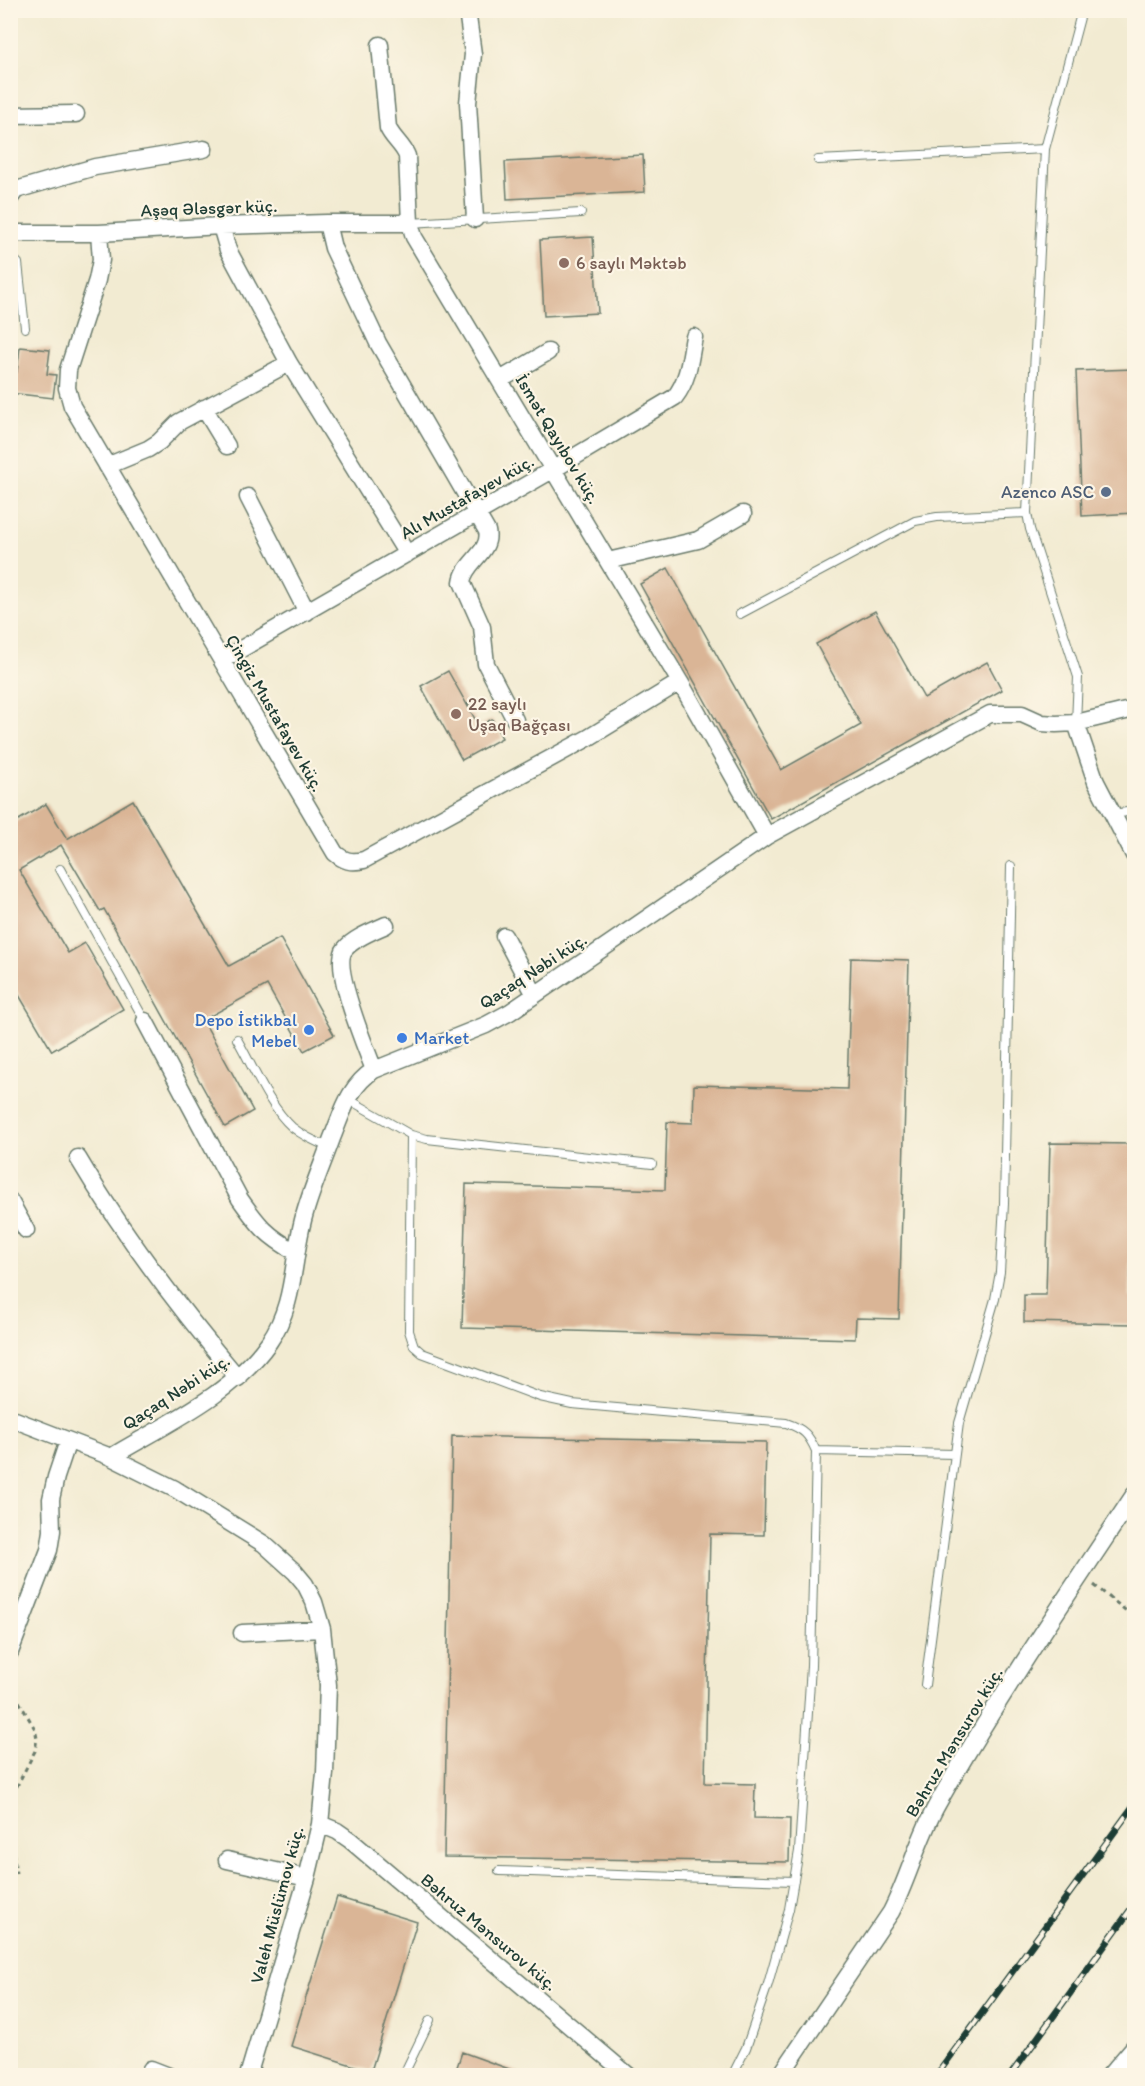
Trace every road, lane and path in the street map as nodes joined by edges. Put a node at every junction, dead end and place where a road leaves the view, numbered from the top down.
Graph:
1 (467, 10) edge
2 (1082, 10) edge
3 (380, 45) dead end
4 (76, 114) dead end
5 (10, 115) edge
6 (204, 148) dead end
7 (1045, 149) junction
8 (818, 160) dead end
9 (10, 198) edge
10 (581, 213) dead end
11 (475, 219) junction
12 (327, 223) junction
13 (410, 224) junction
14 (221, 226) junction
15 (10, 233) edge
16 (99, 233) junction
17 (10, 257) edge
18 (25, 328) dead end
19 (694, 337) dead end
20 (548, 352) dead end
21 (289, 363) junction
22 (500, 380) junction
23 (204, 408) junction
24 (227, 446) dead end
25 (107, 466) junction
26 (554, 469) junction
27 (248, 497) dead end
28 (477, 512) junction
29 (1027, 513) junction
30 (743, 514) dead end
31 (407, 554) junction
32 (608, 561) junction
33 (307, 612) junction
34 (740, 614) dead end
35 (222, 660) junction
36 (680, 682) junction
37 (1134, 709) edge
38 (515, 720) dead end
39 (1076, 723) junction
40 (1134, 811) edge
41 (1113, 813) junction
42 (767, 836) junction
43 (1134, 855) edge
44 (1011, 866) dead end
45 (60, 869) dead end
46 (386, 925) dead end
47 (504, 936) dead end
48 (535, 995) junction
49 (145, 1021) joint
50 (237, 1039) dead end
51 (374, 1070) junction
52 (347, 1098) junction
53 (411, 1135) junction
54 (329, 1147) junction
55 (78, 1158) dead end
56 (652, 1164) dead end
57 (10, 1201) edge
58 (26, 1230) dead end
59 (296, 1252) junction
60 (237, 1378) junction
61 (10, 1418) edge
62 (68, 1441) junction
63 (816, 1451) junction
64 (955, 1454) junction
65 (111, 1457) junction
66 (1134, 1494) edge
67 (1081, 1575) junction
68 (1134, 1617) edge
69 (322, 1629) junction
70 (242, 1633) dead end
71 (10, 1652) edge
72 (925, 1685) dead end
73 (10, 1686) edge
74 (10, 1804) edge
75 (320, 1824) junction
76 (10, 1826) edge
77 (227, 1860) dead end
78 (499, 1871) dead end
79 (16, 1874) dead end
80 (308, 1878) junction
81 (794, 1881) junction
82 (430, 2020) dead end
83 (1134, 2048) edge
84 (151, 2069) dead end
85 (169, 2076) edge
86 (248, 2076) edge
87 (403, 2076) edge
88 (629, 2076) edge
89 (732, 2076) edge
90 (780, 2076) edge
91 (1109, 2076) edge

1 - 11 street
2 - 7 lane
3 - 13 street, İsmət Qayıbov küç.
4 - 5 street
6 - 9 street
7 - 8 lane
7 - 29 lane
10 - 11 lane
11 - 13 lane
12 - 13 street, Aşəq Ələsgər küç.
12 - 14 street, Aşəq Ələsgər küç.
12 - 28 street
13 - 22 street, İsmət Qayıbov küç.
14 - 16 street, Aşəq Ələsgər küç.
14 - 21 street
15 - 16 street, Aşəq Ələsgər küç.
16 - 25 street, Çingiz Mustafayev küç.
17 - 18 lane
19 - 26 street, Alı Mustafayev küç.
20 - 22 street
21 - 23 street
21 - 31 street
22 - 26 street, İsmət Qayıbov küç.
23 - 24 street
23 - 25 street
25 - 35 street, Çingiz Mustafayev küç.
26 - 28 street, Alı Mustafayev küç.
26 - 32 street, İsmət Qayıbov küç.
27 - 33 street
28 - 31 street, Alı Mustafayev küç.
28 - 38 street
29 - 34 lane
29 - 39 lane
30 - 32 street
31 - 33 street, Alı Mustafayev küç.
32 - 36 street, İsmət Qayıbov küç.
33 - 35 street, Alı Mustafayev küç.
35 - 36 street, Çingiz Mustafayev küç.
36 - 42 street, İsmət Qayıbov küç.
37 - 39 street, Qaçaq Nəbi küç.
39 - 41 street
39 - 42 street, Qaçaq Nəbi küç.
40 - 41 lane
41 - 43 street
42 - 48 street, Qaçaq Nəbi küç.
44 - 64 lane
45 - 49 lane
46 - 51 street
47 - 48 street
48 - 51 street, Qaçaq Nəbi küç.
49 - 59 street
50 - 54 lane
51 - 52 street, Qaçaq Nəbi küç.
52 - 53 lane
52 - 54 street, Qaçaq Nəbi küç.
53 - 56 lane
53 - 63 lane
54 - 59 street, Qaçaq Nəbi küç.
55 - 60 street
57 - 58 street
59 - 60 street, Qaçaq Nəbi küç.
60 - 65 street, Qaçaq Nəbi küç.
61 - 62 street
62 - 65 street
62 - 71 street
63 - 64 lane
63 - 81 lane
64 - 72 lane
65 - 69 street, Valeh Müslümov küç.
66 - 67 street, Bəhruz Mənsurov küç.
67 - 68 path
67 - 90 street, Bəhruz Mənsurov küç.
69 - 70 street
69 - 75 street, Valeh Müslümov küç.
73 - 74 path
75 - 80 street, Valeh Müslümov küç.
75 - 88 street, Bəhruz Mənsurov küç.
76 - 79 path
77 - 80 street
78 - 81 lane
80 - 86 street, Valeh Müslümov küç.
81 - 89 lane
82 - 87 lane
83 - 91 street
84 - 85 street

